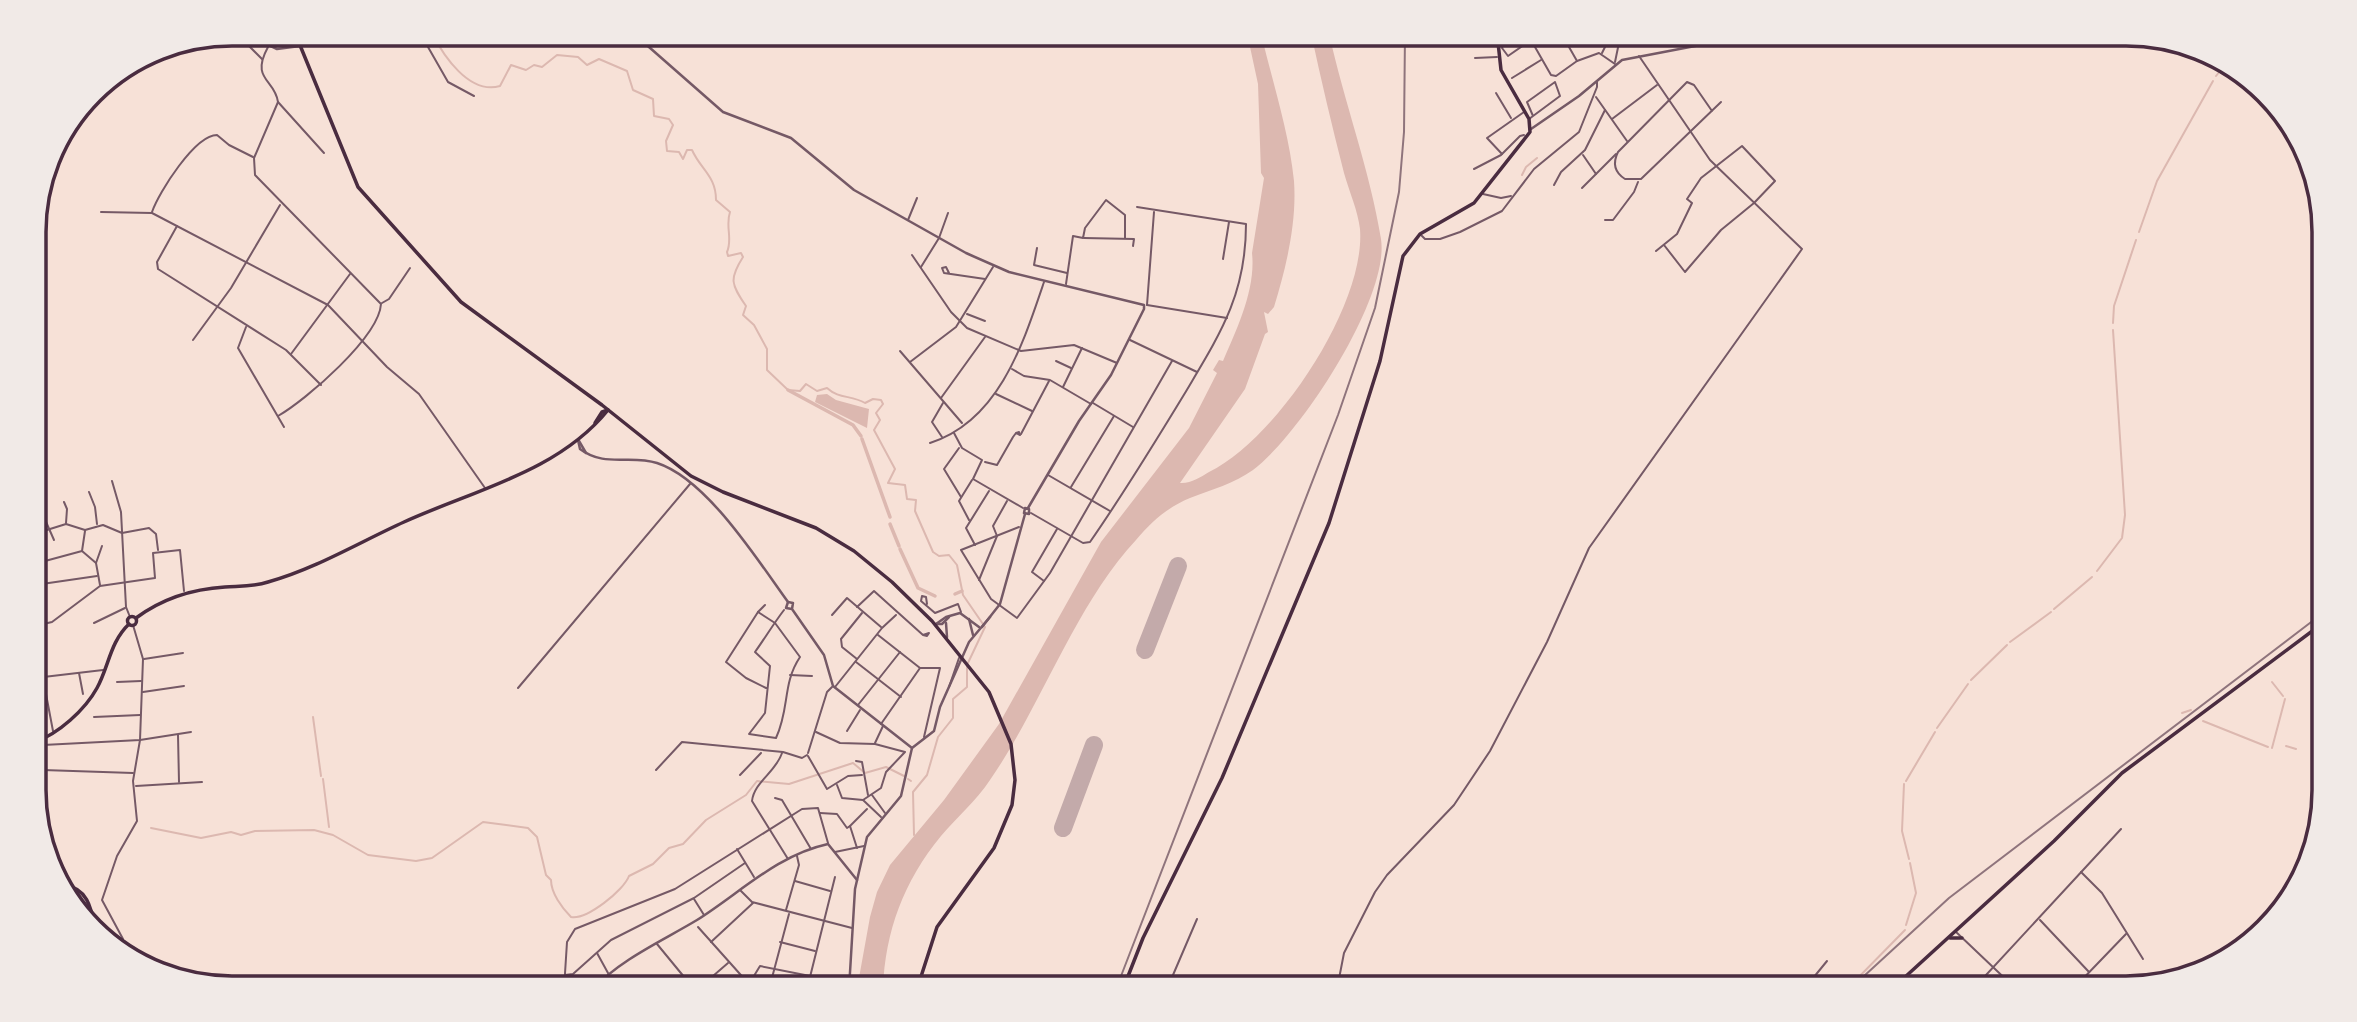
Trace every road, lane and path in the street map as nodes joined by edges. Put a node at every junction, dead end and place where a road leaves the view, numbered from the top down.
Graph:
1 (249, 46) edge
2 (300, 46) joint
3 (427, 46) edge
4 (648, 46) edge
5 (1498, 46) edge
6 (1503, 46) edge
7 (1522, 46) edge
8 (1534, 46) edge
9 (1568, 46) edge
10 (1603, 46) edge
11 (1619, 46) edge
12 (1699, 46) edge
13 (268, 47) joint
14 (1602, 54) junction
15 (1498, 55) junction
16 (1639, 55) junction
17 (1475, 58) dead end
18 (1542, 59) junction
19 (262, 60) junction
20 (1577, 61) junction
21 (1615, 64) junction
22 (1512, 78) dead end
23 (1597, 80) junction
24 (1657, 85) junction
25 (1496, 93) dead end
26 (1594, 95) junction
27 (474, 96) dead end
28 (1668, 99) junction
29 (278, 102) junction
30 (1721, 102) dead end
31 (1605, 110) junction
32 (1712, 111) junction
33 (1524, 112) junction
34 (1531, 118) junction
35 (1512, 119) junction
36 (1612, 120) junction
37 (1531, 129) junction
38 (1691, 133) junction
39 (1527, 136) junction
40 (1628, 141) junction
41 (1618, 152) junction
42 (324, 153) dead end
43 (1502, 154) junction
44 (1582, 155) junction
45 (254, 158) junction
46 (1716, 166) junction
47 (1474, 169) dead end
48 (1596, 174) junction
49 (1637, 181) junction
50 (1554, 185) dead end
51 (1582, 188) dead end
52 (1482, 193) junction
53 (1512, 196) junction
54 (917, 198) dead end
55 (1754, 203) junction
56 (281, 204) junction
57 (1137, 207) dead end
58 (1154, 210) junction
59 (101, 212) dead end
60 (152, 213) junction
61 (948, 213) dead end
62 (1605, 219) dead end
63 (908, 221) junction
64 (1229, 221) junction
65 (177, 225) junction
66 (1420, 234) junction
67 (1083, 237) junction
68 (939, 238) junction
69 (1125, 238) junction
70 (1664, 245) junction
71 (1133, 246) dead end
72 (1037, 248) dead end
73 (1656, 251) dead end
74 (912, 255) dead end
75 (1223, 258) dead end
76 (248, 261) junction
77 (993, 267) junction
78 (410, 268) dead end
79 (921, 268) junction
80 (351, 273) junction
81 (949, 273) dead end
82 (1068, 273) junction
83 (986, 279) junction
84 (1044, 281) junction
85 (1066, 285) junction
86 (381, 303) junction
87 (328, 305) junction
88 (1146, 306) junction
89 (217, 309) junction
90 (966, 314) junction
91 (1228, 318) junction
92 (985, 321) dead end
93 (960, 322) junction
94 (247, 326) junction
95 (985, 336) junction
96 (361, 339) junction
97 (1129, 339) junction
98 (193, 340) dead end
99 (1082, 347) junction
100 (900, 351) dead end
101 (1021, 351) junction
102 (290, 354) junction
103 (1056, 361) dead end
104 (1172, 361) junction
105 (910, 362) junction
106 (1118, 363) junction
107 (1011, 369) junction
108 (1072, 369) junction
109 (1198, 372) junction
110 (1050, 380) junction
111 (322, 386) junction
112 (1063, 387) junction
113 (995, 393) junction
114 (940, 398) junction
115 (594, 399) junction
116 (943, 402) junction
117 (1092, 403) junction
118 (608, 410) junction
119 (1033, 412) junction
120 (600, 414) junction
121 (278, 416) junction
122 (1114, 416) junction
123 (963, 424) junction
124 (594, 425) junction
125 (284, 427) dead end
126 (1134, 427) junction
127 (954, 432) junction
128 (943, 438) junction
129 (579, 439) junction
130 (930, 443) dead end
131 (961, 446) junction
132 (568, 447) junction
133 (580, 448) junction
134 (586, 453) junction
135 (982, 462) junction
136 (1047, 474) junction
137 (973, 479) junction
138 (482, 480) junction
139 (112, 481) dead end
140 (690, 484) junction
141 (495, 487) junction
142 (1071, 487) junction
143 (486, 490) junction
144 (990, 490) junction
145 (89, 492) dead end
146 (961, 497) junction
147 (1090, 499) junction
148 (1008, 500) junction
149 (64, 502) dead end
150 (1026, 508) junction
151 (1111, 512) junction
152 (1028, 513) junction
153 (46, 521) edge
154 (970, 521) junction
155 (66, 524) junction
156 (97, 525) junction
157 (1020, 527) junction
158 (1058, 528) junction
159 (50, 529) junction
160 (46, 530) edge
161 (85, 530) junction
162 (122, 533) junction
163 (998, 536) junction
164 (1069, 536) junction
165 (54, 540) dead end
166 (975, 545) junction
167 (102, 546) dead end
168 (82, 551) junction
169 (159, 552) junction
170 (46, 561) edge
171 (96, 563) junction
172 (97, 576) junction
173 (978, 581) junction
174 (124, 582) junction
175 (1044, 582) junction
176 (46, 583) edge
177 (100, 586) junction
178 (184, 593) junction
179 (788, 603) junction
180 (927, 604) dead end
181 (765, 605) dead end
182 (126, 607) junction
183 (857, 607) junction
184 (998, 607) junction
185 (786, 608) junction
186 (792, 609) junction
187 (758, 612) junction
188 (863, 612) junction
189 (961, 613) junction
190 (897, 614) junction
191 (833, 615) dead end
192 (951, 615) junction
193 (967, 616) junction
194 (130, 617) junction
195 (136, 618) junction
196 (946, 620) junction
197 (971, 622) junction
198 (46, 623) edge
199 (94, 623) dead end
200 (775, 623) junction
201 (131, 624) junction
202 (936, 624) junction
203 (982, 625) junction
204 (882, 628) junction
205 (2312, 631) edge
206 (878, 635) junction
207 (923, 635) dead end
208 (973, 635) junction
209 (947, 637) junction
210 (900, 652) junction
211 (183, 653) dead end
212 (959, 658) dead end
213 (143, 659) junction
214 (857, 661) junction
215 (920, 668) junction
216 (104, 671) junction
217 (79, 672) junction
218 (789, 674) junction
219 (812, 676) dead end
220 (46, 677) edge
221 (877, 680) junction
222 (142, 681) junction
223 (117, 682) dead end
224 (184, 686) dead end
225 (834, 687) junction
226 (518, 688) dead end
227 (766, 688) junction
228 (949, 688) junction
229 (46, 692) edge
230 (142, 692) junction
231 (83, 694) dead end
232 (902, 697) junction
233 (859, 708) junction
234 (141, 715) junction
235 (94, 717) dead end
236 (882, 725) junction
237 (191, 732) dead end
238 (816, 732) junction
239 (847, 732) dead end
240 (54, 733) junction
241 (177, 734) junction
242 (46, 739) edge
243 (140, 740) junction
244 (923, 741) junction
245 (46, 742) edge
246 (875, 744) junction
247 (912, 748) junction
248 (762, 752) junction
249 (783, 752) junction
250 (807, 755) junction
251 (856, 761) dead end
252 (46, 770) edge
253 (656, 770) dead end
254 (134, 773) junction
255 (740, 775) dead end
256 (862, 775) junction
257 (202, 782) dead end
258 (179, 784) junction
259 (837, 784) junction
260 (135, 786) junction
261 (870, 794) junction
262 (775, 798) dead end
263 (863, 800) junction
264 (868, 808) junction
265 (818, 813) junction
266 (886, 814) junction
267 (791, 816) junction
268 (882, 818) junction
269 (850, 827) junction
270 (768, 829) junction
271 (2121, 829) dead end
272 (828, 844) junction
273 (865, 846) junction
274 (857, 848) junction
275 (736, 849) junction
276 (811, 850) junction
277 (834, 852) junction
278 (796, 855) junction
279 (788, 859) junction
280 (745, 863) junction
281 (2081, 872) junction
282 (835, 877) dead end
283 (755, 878) junction
284 (857, 880) junction
285 (794, 881) junction
286 (73, 887) edge
287 (740, 890) junction
288 (832, 891) junction
289 (694, 898) junction
290 (754, 903) junction
291 (90, 911) edge
292 (786, 911) junction
293 (790, 913) junction
294 (704, 915) junction
295 (1197, 919) dead end
296 (2039, 919) junction
297 (824, 921) junction
298 (698, 927) dead end
299 (853, 928) junction
300 (1955, 931) junction
301 (2126, 933) junction
302 (1948, 938) junction
303 (1962, 938) junction
304 (122, 941) edge
305 (780, 942) junction
306 (711, 943) junction
307 (657, 944) junction
308 (816, 951) junction
309 (597, 954) junction
310 (2143, 959) dead end
311 (1827, 961) dead end
312 (729, 962) junction
313 (773, 968) junction
314 (1994, 968) junction
315 (2090, 972) junction
316 (609, 974) joint
317 (565, 975) joint
318 (681, 976) edge
319 (712, 976) edge
320 (741, 976) edge
321 (753, 976) edge
322 (771, 976) edge
323 (810, 976) joint
324 (850, 976) edge
325 (921, 976) edge
326 (1129, 976) edge
327 (1172, 976) edge
328 (1340, 976) edge
329 (1815, 976) edge
330 (1908, 976) edge
331 (1986, 976) edge
332 (2002, 976) edge
333 (2086, 976) edge

1 - 19 street
2 - 13 street
2 - 115 main road
3 - 27 street
4 - 63 street
5 - 15 main road
6 - 7 street
8 - 18 street
9 - 20 street
10 - 14 street
11 - 21 street
12 - 16 street
13 - 19 street
14 - 20 street
14 - 21 street
15 - 17 street
15 - 33 main road
16 - 21 street
16 - 24 street
18 - 20 street
18 - 22 street
19 - 29 street
21 - 23 street
23 - 26 street
23 - 37 street
24 - 28 street
24 - 36 street
25 - 35 street
26 - 31 street
26 - 53 street
28 - 32 street
28 - 38 street
28 - 40 street
29 - 42 street
29 - 45 street
30 - 32 street
31 - 36 street
31 - 44 street
32 - 38 street
33 - 34 main road
33 - 35 street
34 - 34 street
34 - 37 main road
35 - 43 street
36 - 40 street
37 - 39 main road
38 - 46 street
38 - 49 street
39 - 43 street
39 - 52 main road
40 - 41 street
41 - 48 street
41 - 49 street
43 - 47 street
44 - 48 street
44 - 50 street
45 - 56 street
45 - 60 street
46 - 55 street
46 - 55 street
46 - 70 street
48 - 51 street
49 - 62 street
52 - 53 street
52 - 66 main road
53 - 66 street
54 - 63 street
55 - 70 street
55 - 328 street
56 - 76 street
56 - 80 street
57 - 58 street
58 - 64 street
58 - 88 street
59 - 60 street
60 - 65 street
61 - 68 street
63 - 68 street
64 - 75 street
64 - 91 street
65 - 76 street
65 - 89 street
66 - 326 main road
67 - 69 street
67 - 69 street
67 - 82 street
68 - 77 street
68 - 79 street
69 - 71 street
70 - 73 street
72 - 82 street
74 - 79 street
76 - 87 street
76 - 89 street
77 - 83 street
77 - 84 street
78 - 86 street
79 - 93 street
80 - 86 street
80 - 87 street
81 - 83 street
82 - 85 street
83 - 90 street
84 - 85 street
84 - 101 street
85 - 88 street
86 - 96 street
87 - 96 street
87 - 102 street
88 - 91 street
88 - 97 street
89 - 94 street
89 - 98 street
90 - 92 street
90 - 93 street
91 - 109 street
93 - 95 street
93 - 105 street
94 - 102 street
94 - 121 street
95 - 101 street
95 - 114 street
96 - 111 street
96 - 138 street
97 - 104 street
97 - 106 street
99 - 101 street
99 - 106 street
99 - 108 street
100 - 105 street
101 - 107 street
102 - 111 street
103 - 108 street
104 - 109 street
104 - 126 street
105 - 114 street
106 - 117 street
107 - 110 street
107 - 113 street
108 - 112 street
109 - 151 street
110 - 112 street
110 - 119 street
111 - 121 street
112 - 117 street
113 - 119 street
113 - 123 street
114 - 116 street
115 - 118 main road
115 - 120 main road
116 - 123 street
116 - 128 street
117 - 122 street
117 - 136 street
118 - 120 main road
118 - 124 main road
118 - 202 main road
119 - 135 street
120 - 124 main road
121 - 125 street
122 - 126 street
122 - 142 street
123 - 127 street
124 - 129 main road
126 - 147 street
127 - 128 street
127 - 131 street
128 - 130 street
129 - 132 main road
129 - 133 street
129 - 134 street
131 - 135 street
131 - 146 street
132 - 133 street
132 - 141 main road
133 - 134 street
134 - 140 street
135 - 137 street
136 - 142 street
136 - 150 street
137 - 144 street
137 - 146 street
138 - 141 street
138 - 143 street
139 - 162 street
140 - 179 street
140 - 226 street
141 - 143 main road
142 - 147 street
143 - 178 main road
144 - 148 street
144 - 154 street
145 - 156 street
146 - 154 street
147 - 151 street
147 - 164 street
148 - 150 street
148 - 163 street
149 - 155 street
150 - 152 street
151 - 164 street
152 - 157 street
152 - 158 street
153 - 159 street
154 - 166 street
155 - 159 street
155 - 161 street
156 - 161 street
156 - 162 street
157 - 163 street
157 - 184 street
158 - 164 street
158 - 175 street
159 - 160 street
159 - 165 street
161 - 168 street
162 - 169 street
162 - 174 street
163 - 166 street
163 - 173 street
164 - 175 street
166 - 173 street
167 - 171 street
168 - 170 street
168 - 171 street
169 - 174 street
169 - 178 street
171 - 172 street
172 - 176 street
172 - 177 street
173 - 184 street
174 - 177 street
174 - 182 street
175 - 184 street
177 - 198 street
178 - 195 main road
179 - 185 street
179 - 186 street
180 - 189 street
181 - 187 street
182 - 194 street
182 - 199 street
183 - 188 street
183 - 190 street
183 - 191 street
184 - 203 street
185 - 186 street
185 - 200 street
186 - 225 street
187 - 200 street
187 - 227 street
188 - 204 street
188 - 214 street
189 - 192 street
189 - 193 street
190 - 204 street
190 - 207 street
192 - 196 street
192 - 202 street
193 - 197 street
193 - 203 street
194 - 195 main road
194 - 201 main road
195 - 201 main road
196 - 202 street
196 - 209 street
197 - 203 street
197 - 208 street
200 - 218 street
200 - 227 street
201 - 213 street
201 - 216 main road
202 - 209 main road
203 - 208 street
204 - 206 street
205 - 300 main road
206 - 210 street
206 - 214 street
208 - 228 street
209 - 325 main road
210 - 215 street
210 - 221 street
211 - 213 street
212 - 228 street
213 - 222 street
214 - 221 street
214 - 225 street
215 - 232 street
215 - 244 street
216 - 217 street
216 - 240 main road
217 - 220 street
217 - 231 street
218 - 219 street
218 - 227 street
221 - 232 street
221 - 233 street
222 - 223 street
222 - 230 street
224 - 230 street
225 - 233 street
225 - 238 street
228 - 244 street
229 - 240 street
230 - 234 street
232 - 236 street
233 - 236 street
233 - 239 street
234 - 235 street
234 - 243 street
236 - 246 street
236 - 247 street
237 - 241 street
238 - 246 street
238 - 250 street
240 - 242 main road
241 - 243 street
241 - 258 street
243 - 245 street
243 - 254 street
244 - 247 street
246 - 261 street
247 - 266 street
248 - 249 street
248 - 253 street
248 - 255 street
249 - 250 street
249 - 270 street
250 - 259 street
251 - 256 street
252 - 254 street
254 - 260 street
256 - 259 street
256 - 261 street
257 - 258 street
258 - 260 street
259 - 263 street
260 - 304 street
261 - 263 street
261 - 266 street
262 - 267 street
263 - 264 street
264 - 268 street
264 - 269 street
265 - 267 street
265 - 269 street
265 - 272 street
266 - 268 street
267 - 270 street
267 - 276 street
268 - 273 street
269 - 274 street
270 - 275 street
270 - 279 street
271 - 281 street
272 - 276 street
272 - 277 street
273 - 274 street
273 - 284 street
274 - 277 street
275 - 280 street
275 - 317 street
276 - 278 street
277 - 284 street
278 - 279 street
278 - 285 street
279 - 283 street
280 - 283 street
280 - 289 street
281 - 296 street
281 - 301 street
282 - 288 street
283 - 287 street
284 - 299 street
285 - 288 street
285 - 292 street
286 - 291 main road
287 - 290 street
287 - 294 street
288 - 297 street
289 - 294 street
289 - 309 street
290 - 292 street
290 - 306 street
292 - 293 street
293 - 297 street
293 - 305 street
294 - 307 street
295 - 327 street
296 - 314 street
296 - 315 street
297 - 299 street
297 - 308 street
298 - 306 street
299 - 324 street
300 - 302 main road
300 - 303 street
301 - 310 street
301 - 315 street
302 - 303 main road
302 - 330 main road
303 - 314 street
305 - 308 street
305 - 313 street
306 - 312 street
307 - 316 street
307 - 318 street
308 - 323 street
309 - 316 street
309 - 317 street
311 - 329 street
312 - 319 street
312 - 320 street
313 - 321 street
313 - 322 street
313 - 323 street
314 - 331 street
314 - 332 street
315 - 333 street

